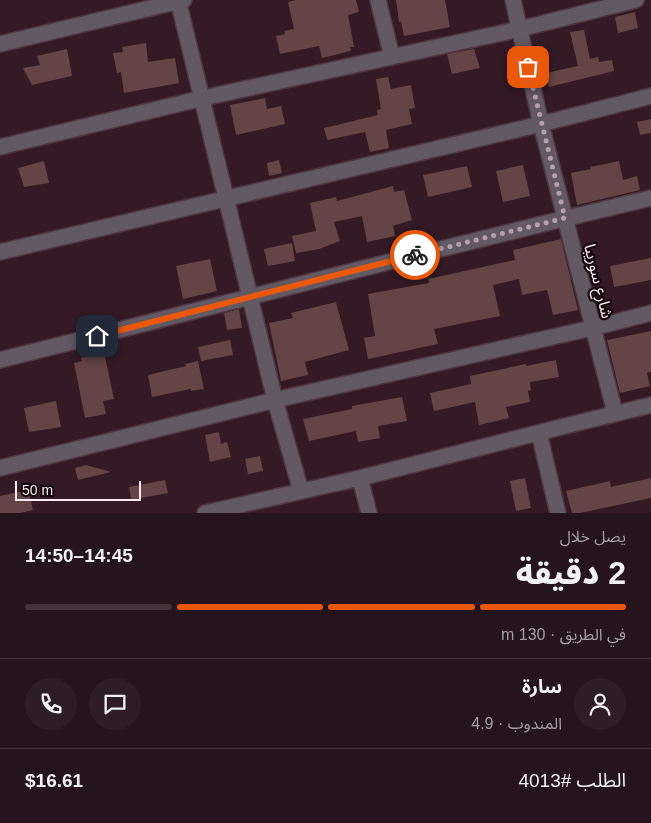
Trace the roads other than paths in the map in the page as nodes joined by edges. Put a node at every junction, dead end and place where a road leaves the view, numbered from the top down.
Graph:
1 (180, 0) edge
2 (378, 0) edge
3 (513, 0) edge
4 (636, 0) edge
5 (520, 29) junction
6 (0, 44) edge
7 (392, 57) junction
8 (651, 96) edge
9 (202, 98) junction
10 (541, 124) junction
11 (0, 147) edge
12 (651, 198) edge
13 (227, 199) junction
14 (565, 218) junction
15 (0, 252) edge
16 (251, 298) junction
17 (651, 313) edge
18 (592, 328) junction
19 (0, 360) edge
20 (275, 400) junction
21 (651, 406) edge
22 (615, 413) junction
23 (539, 433) junction
24 (0, 468) edge
25 (360, 478) junction
26 (302, 491) junction
27 (228, 510) edge
28 (205, 513) edge
29 (369, 513) edge
30 (558, 513) edge

1 - 6 street
1 - 9 street
2 - 7 street
3 - 5 street, شارع سوريبا
4 - 5 street
5 - 7 street
5 - 10 street, شارع سوريبا
7 - 9 street
8 - 10 street
9 - 11 street
9 - 13 street
10 - 13 street
10 - 14 street, شارع سوريبا
12 - 14 street
13 - 15 street
13 - 16 street
14 - 16 street
14 - 18 street, شارع سوريبا
16 - 19 street
16 - 20 street
17 - 18 street
18 - 20 street
18 - 22 street, شارع سوريبا
20 - 24 street
20 - 26 street
21 - 22 street
22 - 23 street
23 - 25 street
23 - 30 street
25 - 26 street
25 - 29 street
26 - 27 street
27 - 28 street

